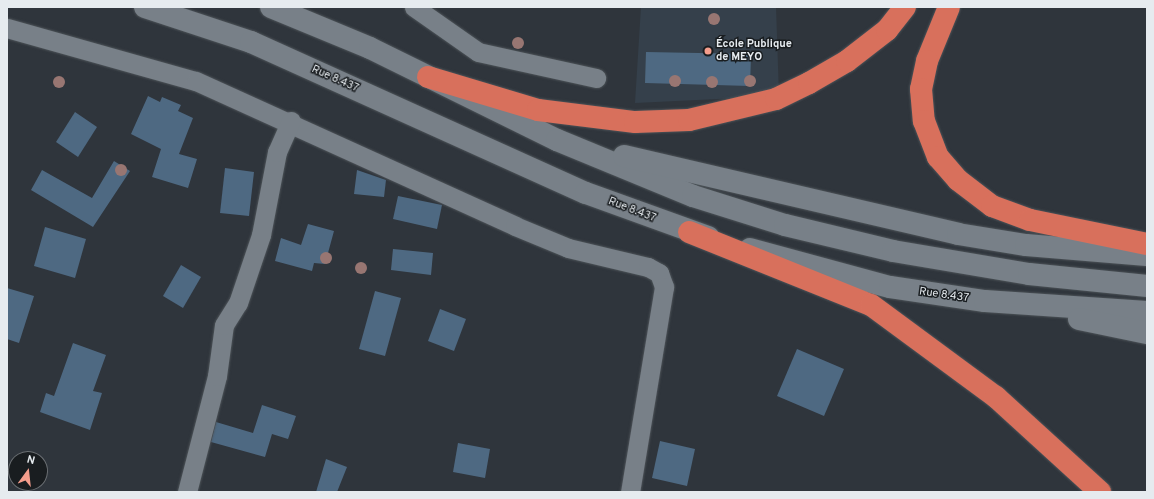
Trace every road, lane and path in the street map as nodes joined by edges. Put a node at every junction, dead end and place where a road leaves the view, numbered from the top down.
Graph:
1 (145, 7) edge
2 (271, 7) edge
3 (414, 7) edge
4 (905, 7) edge
5 (949, 7) edge
6 (7, 28) edge
7 (428, 77) junction
8 (596, 78) dead end
9 (291, 121) junction
10 (557, 140) junction
11 (689, 232) junction
12 (1147, 244) edge
13 (1147, 255) edge
14 (1147, 286) edge
15 (985, 301) junction
16 (1147, 312) edge
17 (1147, 333) edge
18 (187, 492) edge
19 (630, 492) edge
20 (1100, 492) edge

1 - 11 main road, Rue 8.437
2 - 7 main road
3 - 8 street
4 - 7 highway
5 - 12 highway
6 - 9 street
7 - 10 main road
9 - 18 street
9 - 19 street
10 - 13 main road
10 - 14 main road
11 - 15 main road, Rue 8.437
11 - 20 highway
15 - 16 main road, Rue 8.437
15 - 17 main road

